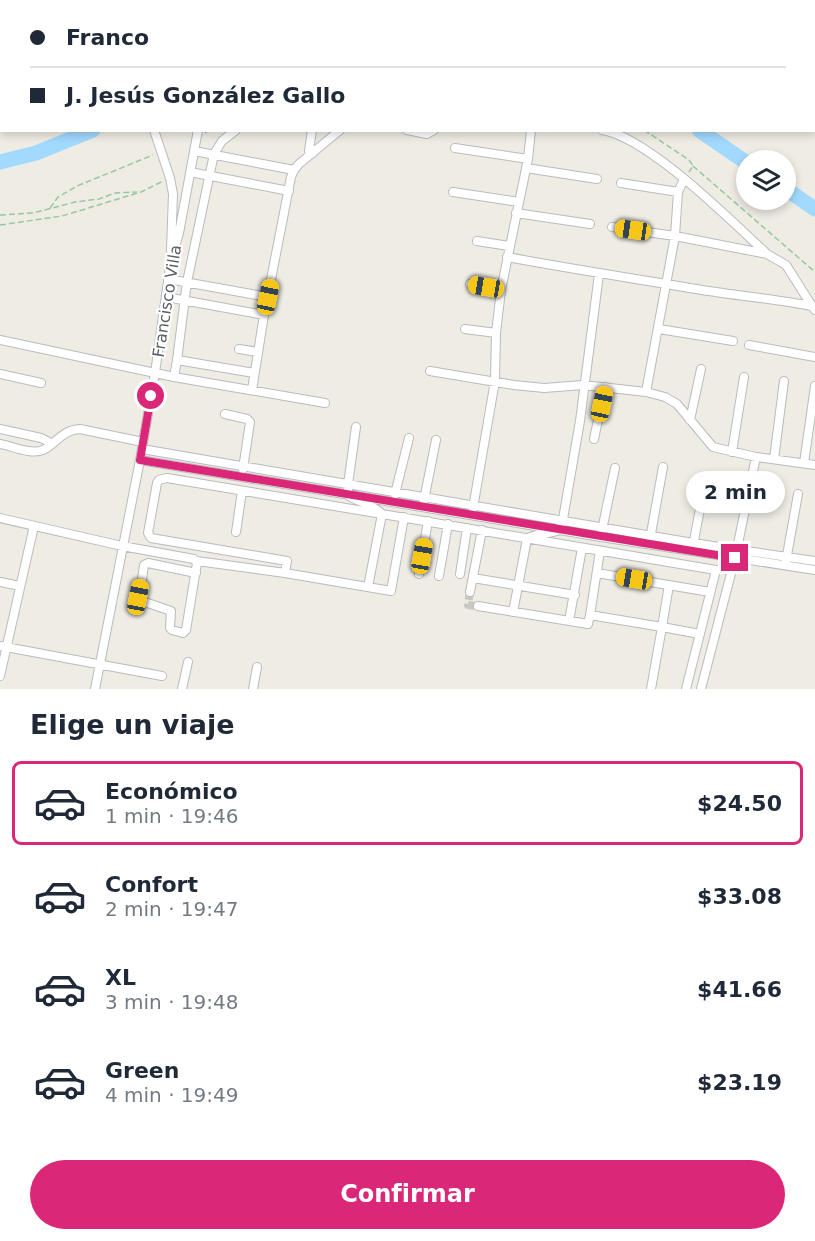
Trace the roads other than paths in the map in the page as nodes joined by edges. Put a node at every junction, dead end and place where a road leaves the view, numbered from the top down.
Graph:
1 (155, 132) edge
2 (198, 132) edge
3 (233, 132) edge
4 (312, 132) edge
5 (337, 132) edge
6 (415, 132) edge
7 (430, 132) edge
8 (531, 132) edge
9 (612, 132) edge
10 (455, 147) dead end
11 (194, 152) junction
12 (313, 153) junction
13 (214, 154) junction
14 (528, 159) junction
15 (526, 168) junction
16 (294, 170) junction
17 (190, 172) junction
18 (209, 176) junction
19 (597, 179) dead end
20 (684, 179) junction
21 (621, 183) dead end
22 (289, 191) junction
23 (453, 192) dead end
24 (678, 192) junction
25 (519, 202) junction
26 (516, 213) junction
27 (590, 224) dead end
28 (612, 227) dead end
29 (675, 236) junction
30 (477, 240) dead end
31 (509, 246) junction
32 (767, 254) junction
33 (507, 257) junction
34 (171, 260) junction
35 (599, 274) junction
36 (168, 279) junction
37 (187, 282) junction
38 (667, 283) junction
39 (470, 284) dead end
40 (501, 290) junction
41 (166, 297) junction
42 (268, 297) junction
43 (185, 300) junction
44 (813, 308) edge
45 (264, 315) junction
46 (465, 329) dead end
47 (659, 329) junction
48 (496, 333) junction
49 (0, 340) edge
50 (734, 341) dead end
51 (750, 345) dead end
52 (239, 349) dead end
53 (258, 352) junction
54 (815, 357) edge
55 (177, 360) junction
56 (701, 369) dead end
57 (430, 371) dead end
58 (155, 373) junction
59 (0, 374) edge
60 (254, 374) junction
61 (174, 377) junction
62 (744, 377) dead end
63 (495, 381) junction
64 (784, 381) dead end
65 (41, 382) dead end
66 (583, 385) junction
67 (815, 386) edge
68 (605, 387) junction
69 (252, 390) junction
70 (646, 392) junction
71 (325, 403) dead end
72 (225, 414) dead end
73 (690, 420) junction
74 (356, 427) dead end
75 (0, 429) edge
76 (409, 438) dead end
77 (436, 440) dead end
78 (594, 440) dead end
79 (51, 443) junction
80 (0, 444) edge
81 (143, 446) junction
82 (732, 452) junction
83 (756, 457) junction
84 (774, 459) junction
85 (140, 460) junction
86 (804, 463) junction
87 (815, 465) edge
88 (243, 467) junction
89 (663, 467) dead end
90 (615, 468) dead end
91 (242, 477) junction
92 (705, 482) dead end
93 (348, 484) junction
94 (242, 491) junction
95 (396, 492) junction
96 (798, 494) dead end
97 (348, 495) junction
98 (425, 497) junction
99 (394, 502) junction
100 (474, 504) junction
101 (423, 506) junction
102 (382, 513) junction
103 (472, 516) junction
104 (404, 517) junction
105 (0, 518) edge
106 (563, 519) junction
107 (428, 521) junction
108 (448, 524) junction
109 (34, 526) junction
110 (603, 527) junction
111 (468, 528) junction
112 (482, 530) junction
113 (559, 530) junction
114 (236, 532) dead end
115 (651, 535) junction
116 (601, 537) junction
117 (527, 538) junction
118 (649, 544) junction
119 (123, 546) junction
120 (692, 547) junction
121 (582, 548) junction
122 (600, 551) junction
123 (736, 554) junction
124 (197, 561) junction
125 (786, 561) junction
126 (815, 561) edge
127 (815, 570) edge
128 (196, 573) junction
129 (285, 573) junction
130 (597, 573) junction
131 (419, 574) dead end
132 (460, 574) dead end
133 (439, 576) dead end
134 (473, 578) junction
135 (0, 582) edge
136 (518, 585) junction
137 (669, 585) junction
138 (20, 586) junction
139 (368, 587) junction
140 (470, 592) tunnel mouth
141 (710, 592) junction
142 (575, 595) junction
143 (478, 606) dead end
144 (513, 612) junction
145 (590, 615) junction
146 (569, 621) junction
147 (662, 627) junction
148 (700, 634) junction
149 (3, 646) edge
150 (188, 662) dead end
151 (100, 665) junction
152 (257, 667) dead end
153 (0, 676) edge
154 (162, 676) dead end
155 (95, 689) edge
156 (182, 689) edge
157 (253, 689) edge
158 (651, 689) edge
159 (686, 689) edge
160 (701, 689) edge

1 - 34 street
2 - 11 street, Francisco Villa
3 - 13 street
4 - 12 street
5 - 12 street
6 - 7 street
8 - 14 street
9 - 20 street
10 - 14 street
11 - 13 street
11 - 17 street, Francisco Villa
12 - 16 street
13 - 16 street
13 - 18 street
14 - 15 street
15 - 19 street
15 - 25 street
16 - 22 street
17 - 18 street
17 - 34 street, Francisco Villa
18 - 22 street
18 - 37 street
20 - 24 street
20 - 32 street
21 - 24 street
22 - 42 street
23 - 25 street
24 - 29 street
25 - 26 street
26 - 27 street
26 - 31 street
28 - 29 street
29 - 32 street
29 - 38 street
30 - 31 street
31 - 33 street
32 - 44 street
33 - 35 street
33 - 40 street
34 - 36 street, Francisco Villa
35 - 38 street
35 - 66 street
36 - 37 street
36 - 41 street, Francisco Villa
37 - 42 street
37 - 43 street
38 - 44 street
38 - 47 street
39 - 40 street
40 - 48 street
41 - 43 street
41 - 58 street, Francisco Villa
42 - 45 street
43 - 45 street
43 - 55 street
45 - 53 street
46 - 48 street
47 - 50 street
47 - 70 street
48 - 63 street
49 - 58 street
51 - 54 street
52 - 53 street
53 - 60 street
55 - 60 street
55 - 61 street
56 - 73 street
57 - 63 street
58 - 61 street
58 - 81 street, Francisco Villa
59 - 65 street
60 - 69 street
61 - 69 street
62 - 82 street
63 - 66 street
63 - 100 street
64 - 84 street
66 - 68 street
66 - 106 street
67 - 86 street
68 - 70 street
68 - 78 street
69 - 71 street
70 - 73 street
72 - 88 street
73 - 82 street
74 - 93 street
75 - 79 street
76 - 95 street
77 - 98 street
79 - 80 street
79 - 81 street
81 - 85 street, Francisco Villa
81 - 88 street
82 - 83 street
83 - 84 street
83 - 123 street
84 - 86 street
85 - 91 street
85 - 119 street, Francisco Villa
86 - 87 street
88 - 91 street
88 - 93 street
89 - 115 street
90 - 110 street
91 - 97 street
92 - 120 street
93 - 95 street
93 - 97 street
94 - 102 street
94 - 114 street
94 - 129 street
95 - 98 street
95 - 99 street
96 - 125 street
97 - 99 street
97 - 102 street
98 - 100 street
98 - 101 street
99 - 101 street
100 - 103 street
100 - 106 street
101 - 103 street
102 - 104 street
102 - 139 street
103 - 113 street
104 - 107 street
104 - 139 street
105 - 109 street
106 - 110 street
106 - 113 street
107 - 108 street
107 - 131 street
108 - 111 street
108 - 133 street
109 - 119 street
109 - 138 street
110 - 115 street
110 - 116 street
111 - 112 street
111 - 132 street
112 - 117 street
112 - 134 street
113 - 116 street
113 - 117 street
115 - 118 street
115 - 120 street
116 - 118 street
117 - 121 street
117 - 136 street
118 - 120 street
119 - 124 street
119 - 151 street, Francisco Villa
120 - 123 street
121 - 122 street
121 - 142 street
122 - 130 street
122 - 141 street
123 - 125 street
123 - 160 street
124 - 128 street
124 - 129 street
125 - 126 street
125 - 127 street
128 - 128 street
129 - 139 street
130 - 137 street
130 - 145 street
134 - 136 street
134 - 140 street
135 - 138 street
136 - 142 street
136 - 144 street
137 - 141 street
137 - 147 street
138 - 149 street
141 - 148 street
142 - 146 street
143 - 144 street
144 - 146 street
145 - 146 street
145 - 147 street
147 - 148 street
147 - 158 street
148 - 159 street
149 - 151 street
149 - 153 street
150 - 156 street
151 - 154 street
151 - 155 street, Francisco Villa
152 - 157 street

